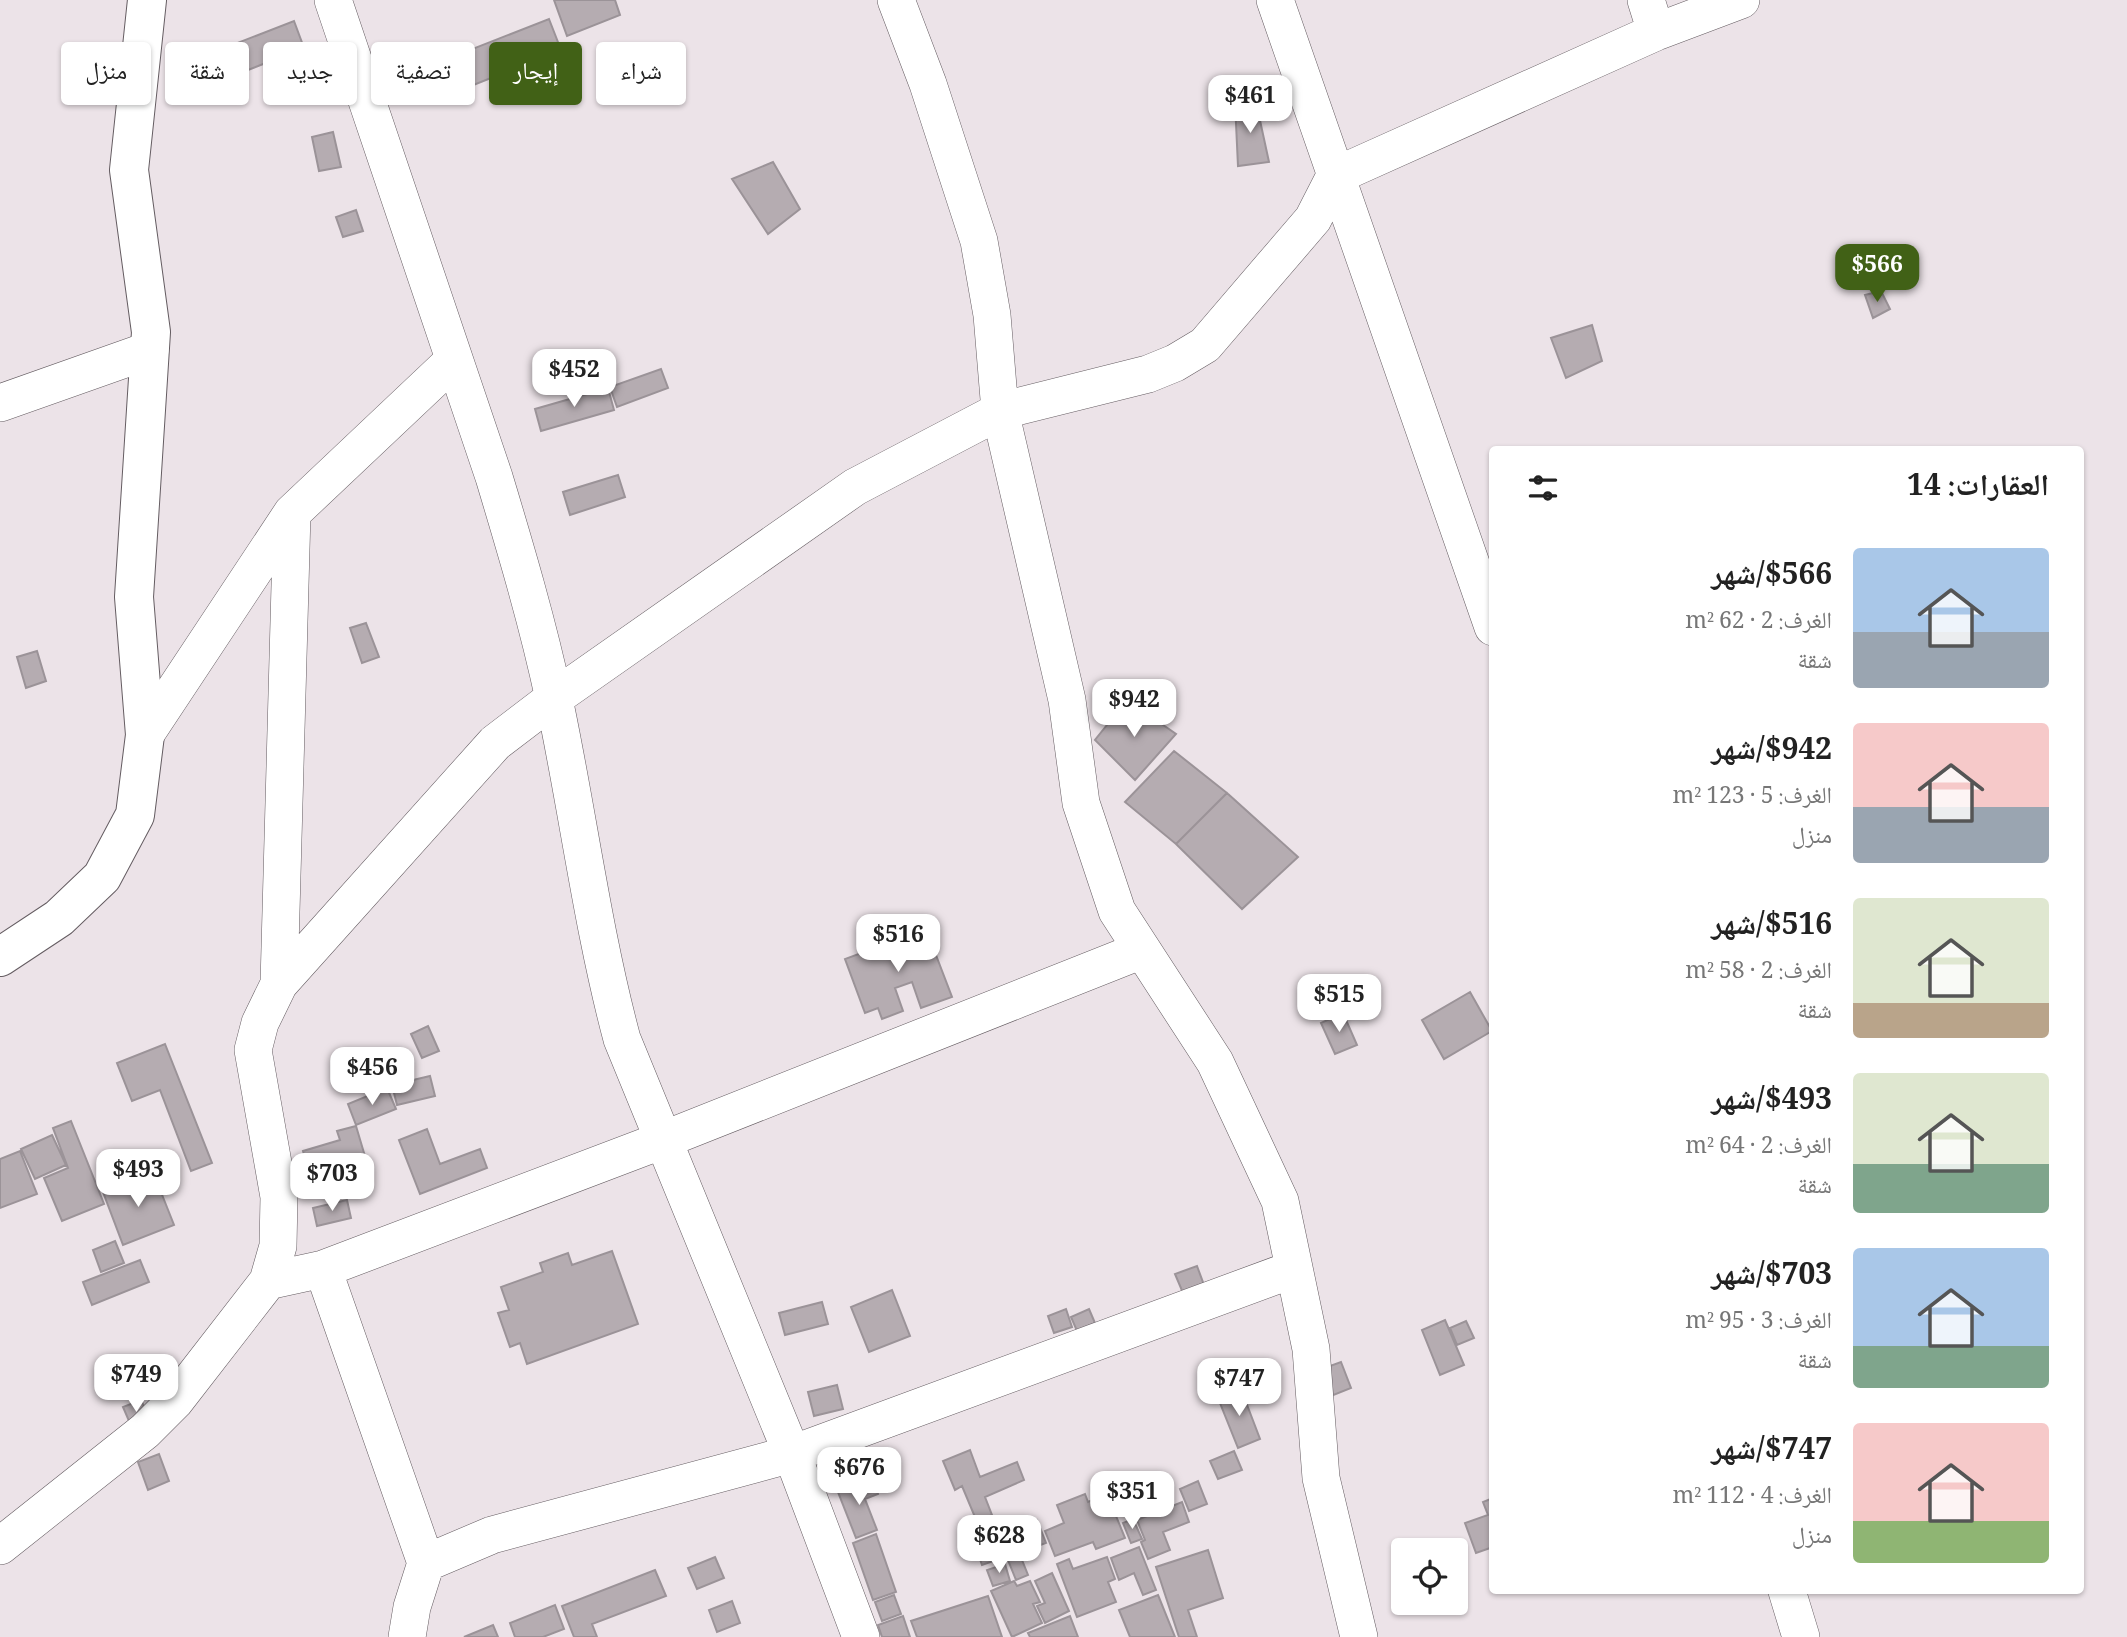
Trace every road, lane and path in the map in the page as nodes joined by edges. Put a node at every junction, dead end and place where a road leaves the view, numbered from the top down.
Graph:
1 (147, 0) edge
2 (332, 0) edge
3 (896, 0) edge
4 (1275, 0) edge
5 (1741, 0) edge
6 (1651, 16) edge
7 (1335, 176) junction
8 (150, 351) junction
9 (454, 360) junction
10 (0, 403) edge
11 (1000, 411) junction
12 (292, 513) junction
13 (1489, 616) edge
14 (554, 698) junction
15 (145, 735) junction
16 (1142, 950) junction
17 (0, 957) edge
18 (279, 985) junction
19 (663, 1140) junction
20 (323, 1269) junction
21 (1294, 1269) junction
22 (268, 1282) junction
23 (792, 1454) junction
24 (0, 1546) edge
25 (426, 1563) junction
26 (1788, 1594) edge
27 (407, 1637) edge
28 (861, 1637) edge
29 (1359, 1637) edge
30 (1801, 1637) edge

1 - 8 street
2 - 9 street
3 - 11 street
4 - 7 street
5 - 6 street
6 - 7 street
7 - 11 street
7 - 13 street
8 - 10 street
8 - 15 street
9 - 12 street
9 - 14 street
11 - 14 street
11 - 16 street
12 - 15 street
12 - 18 street
14 - 18 street
14 - 19 street
15 - 17 street
16 - 19 street
16 - 21 street
18 - 22 street
19 - 20 street
19 - 23 street
20 - 22 street
20 - 25 street
21 - 23 street
21 - 29 street
22 - 24 street
23 - 25 street
23 - 28 street
25 - 27 street
26 - 30 street

